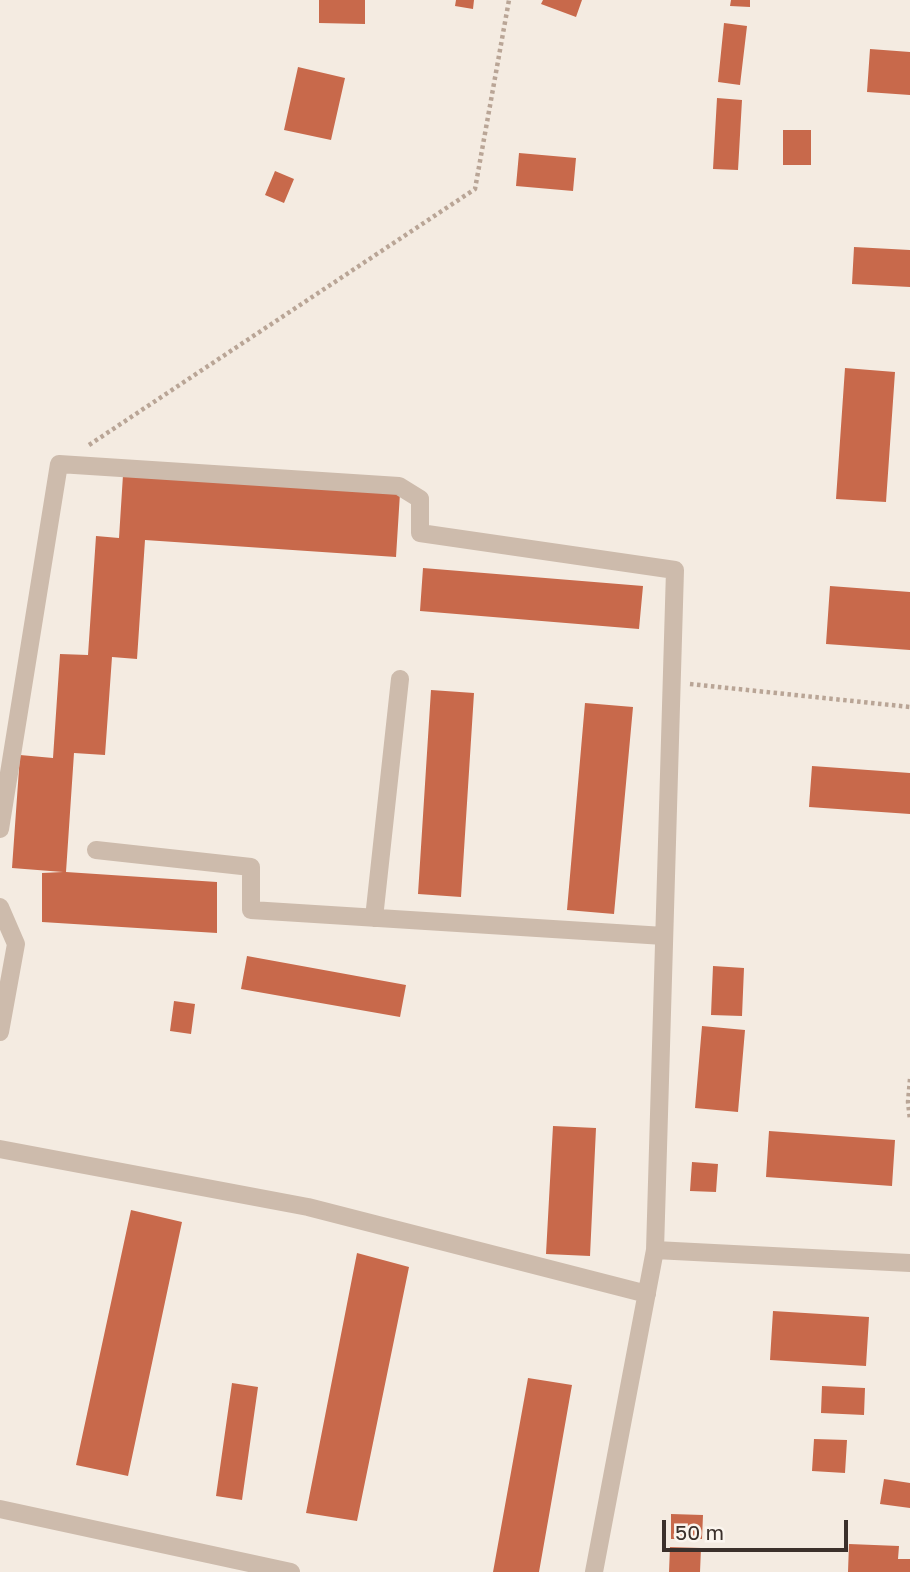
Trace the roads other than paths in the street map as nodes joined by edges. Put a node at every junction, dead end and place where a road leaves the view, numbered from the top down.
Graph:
1 (400, 679) dead end
2 (0, 830) edge
3 (96, 850) dead end
4 (0, 907) edge
5 (374, 918) junction
6 (664, 936) junction
7 (0, 1032) edge
8 (0, 1149) edge
9 (655, 1250) junction
10 (910, 1263) edge
11 (647, 1294) junction
12 (0, 1509) edge
13 (291, 1572) edge
14 (594, 1572) edge

1 - 5 lane
2 - 6 lane
3 - 5 lane
4 - 7 lane
5 - 6 lane
6 - 9 lane
8 - 11 lane
9 - 10 lane
9 - 11 lane
11 - 14 lane
12 - 13 lane

